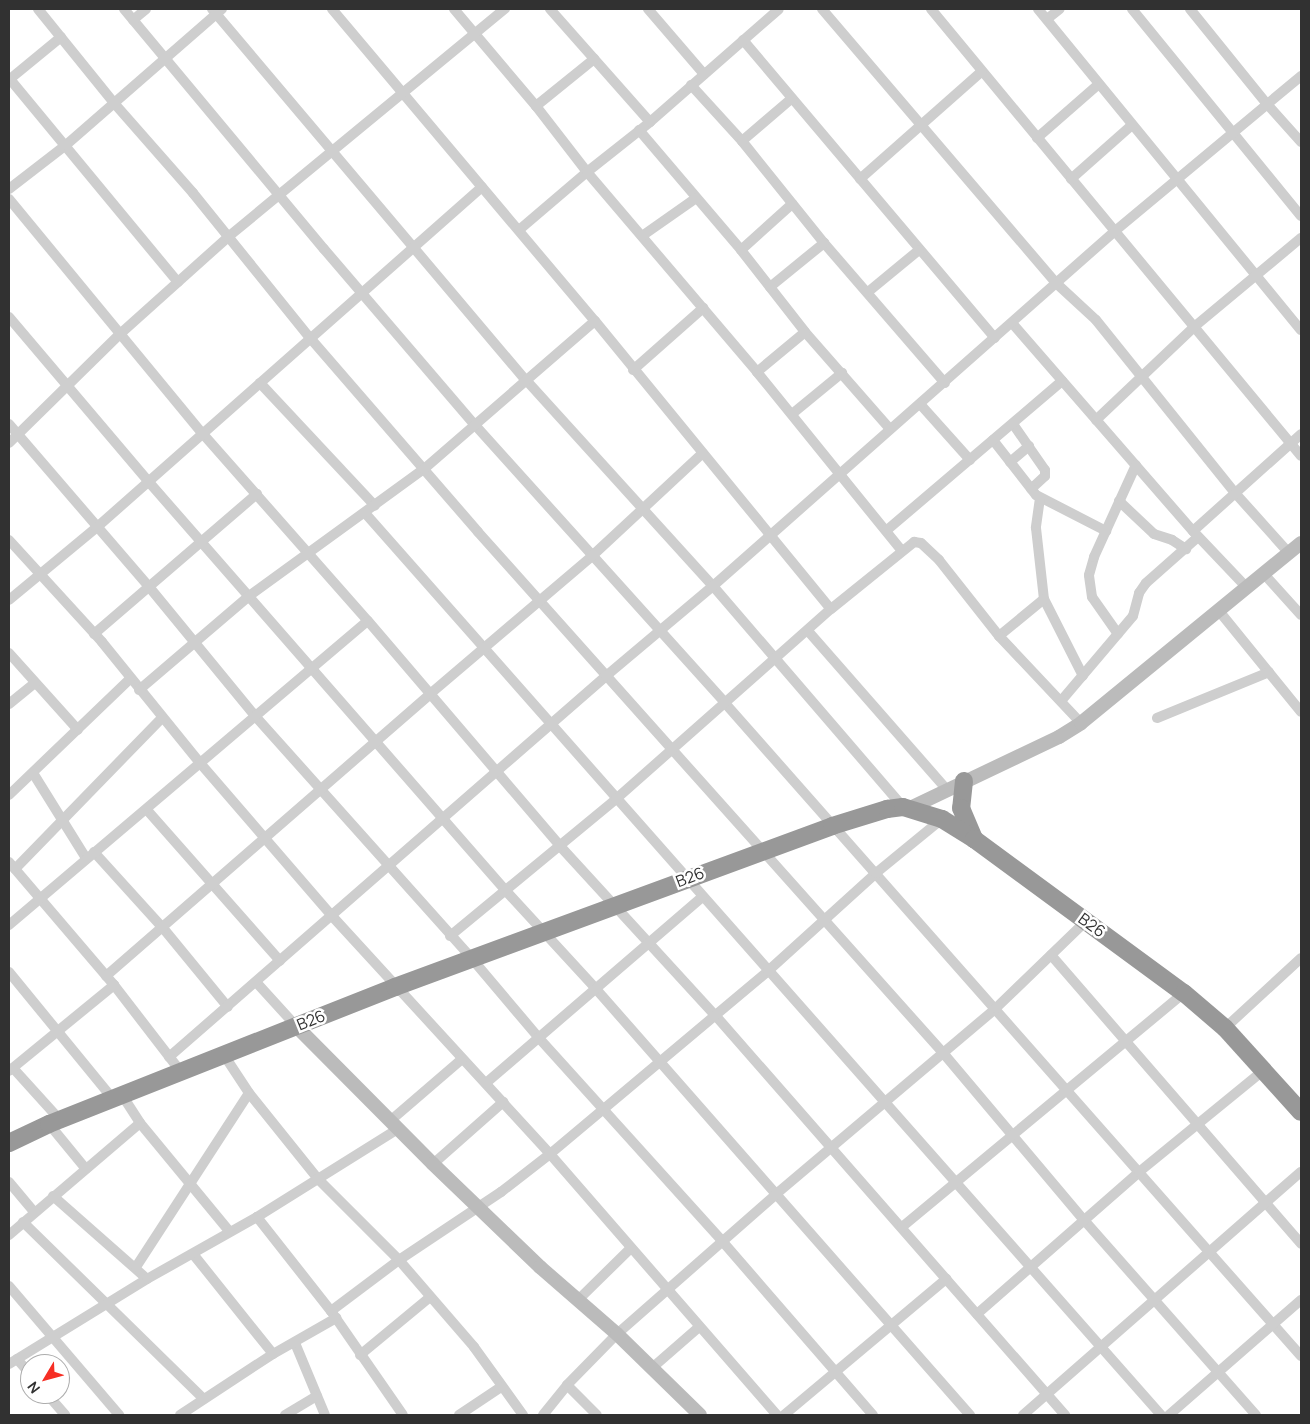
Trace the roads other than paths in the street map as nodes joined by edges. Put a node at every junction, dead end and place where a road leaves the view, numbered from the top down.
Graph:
1 (38, 9) edge
2 (124, 9) edge
3 (146, 9) edge
4 (332, 9) edge
5 (454, 9) edge
6 (505, 9) edge
7 (550, 9) edge
8 (648, 9) edge
9 (779, 9) edge
10 (822, 9) edge
11 (931, 9) edge
12 (1038, 9) edge
13 (1060, 9) edge
14 (1132, 9) edge
15 (1190, 9) edge
16 (217, 11) edge
17 (1047, 19) junction
18 (133, 20) junction
19 (476, 34) junction
20 (61, 36) junction
21 (743, 40) junction
22 (594, 59) junction
23 (166, 60) junction
24 (981, 72) junction
25 (704, 74) junction
26 (1301, 76) edge
27 (9, 78) edge
28 (1099, 84) junction
29 (691, 85) junction
30 (402, 95) junction
31 (791, 98) junction
32 (114, 103) junction
33 (1267, 104) junction
34 (536, 106) junction
35 (650, 122) junction
36 (1132, 125) junction
37 (920, 126) junction
38 (639, 130) junction
39 (1232, 133) junction
40 (1037, 138) junction
41 (742, 141) junction
42 (1301, 142) edge
43 (66, 145) junction
44 (331, 151) junction
45 (587, 172) junction
46 (1178, 177) junction
47 (860, 179) junction
48 (1071, 179) junction
49 (482, 187) junction
50 (9, 189) edge
51 (280, 195) junction
52 (696, 198) junction
53 (9, 199) edge
54 (792, 204) junction
55 (1301, 216) edge
56 (519, 230) junction
57 (1115, 231) junction
58 (642, 236) junction
59 (228, 237) junction
60 (1301, 238) edge
61 (824, 243) junction
62 (413, 248) junction
63 (741, 250) junction
64 (919, 250) junction
65 (1257, 276) junction
66 (178, 282) junction
67 (1056, 283) junction
68 (770, 287) junction
69 (361, 292) junction
70 (868, 292) junction
71 (703, 308) junction
72 (9, 317) edge
73 (595, 321) junction
74 (1012, 323) junction
75 (1194, 327) junction
76 (1301, 330) edge
77 (805, 332) junction
78 (120, 334) junction
79 (995, 338) junction
80 (311, 339) junction
81 (633, 370) junction
82 (757, 372) junction
83 (842, 373) junction
84 (1142, 376) junction
85 (526, 380) junction
86 (1062, 381) junction
87 (260, 383) junction
88 (945, 383) junction
89 (67, 385) junction
90 (920, 404) junction
91 (792, 414) junction
92 (1096, 420) junction
93 (9, 424) edge
94 (1013, 424) junction
95 (474, 425) junction
96 (890, 429) junction
97 (203, 434) junction
98 (1301, 434) edge
99 (18, 435) junction
100 (993, 440) junction
101 (9, 443) edge
102 (1290, 443) junction
103 (1029, 446) junction
104 (703, 453) junction
105 (1301, 456) edge
106 (970, 460) junction
107 (1010, 462) junction
108 (1136, 465) junction
109 (424, 469) junction
110 (838, 474) junction
111 (148, 481) junction
112 (1031, 489) junction
113 (257, 494) junction
114 (1236, 494) junction
115 (1040, 498) junction
116 (1119, 501) junction
117 (376, 506) junction
118 (643, 508) junction
119 (365, 513) junction
120 (96, 528) junction
121 (887, 530) junction
122 (1106, 531) junction
123 (1196, 534) junction
124 (769, 535) junction
125 (9, 540) edge
126 (1301, 542) edge
127 (202, 543) junction
128 (1186, 549) junction
129 (901, 550) junction
130 (308, 553) junction
131 (1289, 553) junction
132 (592, 556) junction
133 (39, 573) junction
134 (1264, 574) junction
135 (713, 586) junction
136 (150, 588) junction
137 (1246, 588) junction
138 (248, 596) junction
139 (1044, 599) junction
140 (9, 600) edge
141 (538, 601) junction
142 (832, 609) junction
143 (1219, 610) junction
144 (1301, 615) edge
145 (368, 621) junction
146 (661, 631) junction
147 (808, 631) junction
148 (94, 634) junction
149 (1118, 634) junction
150 (999, 636) junction
151 (193, 642) junction
152 (484, 648) junction
153 (9, 653) edge
154 (775, 658) junction
155 (313, 668) junction
156 (1269, 672) junction
157 (606, 676) junction
158 (1083, 676) junction
159 (130, 679) junction
160 (35, 683) junction
161 (139, 690) junction
162 (430, 694) junction
163 (1061, 701) junction
164 (724, 702) junction
165 (9, 704) edge
166 (1301, 712) edge
167 (256, 717) junction
168 (162, 718) junction
169 (1157, 718) dead end
170 (1081, 723) junction
171 (551, 725) junction
172 (78, 730) junction
173 (376, 741) junction
174 (672, 750) junction
175 (200, 762) junction
176 (497, 771) junction
177 (33, 773) junction
178 (964, 781) junction
179 (321, 789) junction
180 (947, 790) junction
181 (9, 795) edge
182 (616, 799) junction
183 (906, 807) junction
184 (147, 810) junction
185 (443, 817) junction
186 (942, 819) junction
187 (62, 820) junction
188 (832, 826) junction
189 (266, 837) junction
190 (974, 839) junction
191 (559, 845) junction
192 (761, 851) junction
193 (90, 855) junction
194 (12, 865) edge
195 (389, 866) junction
196 (876, 873) junction
197 (687, 878) junction
198 (214, 883) junction
199 (506, 891) junction
200 (702, 897) junction
201 (39, 900) junction
202 (615, 906) junction
203 (332, 916) junction
204 (823, 920) junction
205 (1086, 921) junction
206 (9, 926) edge
207 (163, 928) junction
208 (544, 932) junction
209 (450, 936) junction
210 (650, 943) junction
211 (1051, 955) junction
212 (1301, 958) edge
213 (472, 960) junction
214 (280, 961) junction
215 (768, 971) junction
216 (9, 972) edge
217 (106, 976) junction
218 (256, 983) junction
219 (114, 985) junction
220 (395, 987) junction
221 (596, 989) junction
222 (1184, 993) junction
223 (228, 1007) junction
224 (996, 1008) junction
225 (715, 1015) junction
226 (296, 1026) junction
227 (1225, 1028) junction
228 (58, 1032) junction
229 (538, 1037) junction
230 (1126, 1040) junction
231 (944, 1054) junction
232 (224, 1055) junction
233 (169, 1057) junction
234 (462, 1058) junction
235 (659, 1061) junction
236 (11, 1070) edge
237 (1264, 1070) junction
238 (181, 1072) junction
239 (486, 1083) junction
240 (1067, 1089) junction
241 (250, 1093) junction
242 (118, 1097) junction
243 (503, 1102) junction
244 (886, 1103) junction
245 (604, 1108) junction
246 (1301, 1112) edge
247 (54, 1122) junction
248 (140, 1123) junction
249 (1198, 1124) junction
250 (394, 1125) junction
251 (1012, 1135) junction
252 (9, 1142) edge
253 (832, 1148) junction
254 (550, 1154) junction
255 (433, 1164) junction
256 (86, 1169) junction
257 (1139, 1172) junction
258 (1301, 1172) edge
259 (318, 1180) junction
260 (956, 1181) junction
261 (9, 1182) edge
262 (190, 1185) junction
263 (775, 1195) junction
264 (53, 1196) junction
265 (1266, 1204) junction
266 (478, 1207) junction
267 (34, 1212) junction
268 (257, 1217) junction
269 (1084, 1220) junction
270 (23, 1222) junction
271 (902, 1227) junction
272 (230, 1232) junction
273 (9, 1235) edge
274 (724, 1242) junction
275 (1301, 1244) edge
276 (631, 1248) junction
277 (1210, 1252) junction
278 (193, 1254) junction
279 (399, 1260) junction
280 (1028, 1267) junction
281 (136, 1268) junction
282 (148, 1279) junction
283 (946, 1279) junction
284 (9, 1286) edge
285 (667, 1290) junction
286 (430, 1297) junction
287 (1156, 1299) junction
288 (578, 1300) junction
289 (1301, 1300) edge
290 (109, 1304) junction
291 (977, 1314) junction
292 (334, 1315) junction
293 (1274, 1324) junction
294 (699, 1326) junction
295 (890, 1326) junction
296 (617, 1334) junction
297 (52, 1338) junction
298 (295, 1343) junction
299 (1100, 1349) junction
300 (273, 1354) junction
301 (360, 1355) junction
302 (1301, 1356) edge
303 (13, 1362) edge
304 (652, 1368) junction
305 (835, 1372) junction
306 (1218, 1372) junction
307 (567, 1385) junction
308 (501, 1386) junction
309 (1047, 1394) junction
310 (317, 1396) junction
311 (204, 1399) junction
312 (56, 1404) edge
313 (65, 1415) edge
314 (118, 1415) edge
315 (180, 1415) edge
316 (285, 1415) edge
317 (325, 1415) edge
318 (403, 1415) edge
319 (459, 1415) edge
320 (524, 1415) edge
321 (543, 1415) edge
322 (597, 1415) edge
323 (700, 1415) edge
324 (777, 1415) edge
325 (784, 1415) edge
326 (873, 1415) edge
327 (970, 1415) edge
328 (1022, 1415) edge
329 (1065, 1415) edge
330 (1161, 1415) edge
331 (1169, 1415) edge
332 (1256, 1415) edge

1 - 20 street
2 - 18 street
3 - 18 street
4 - 30 street
5 - 19 street
6 - 19 street
7 - 22 street
8 - 25 street
9 - 21 street
10 - 37 street
11 - 24 street
12 - 17 street
13 - 17 street
14 - 39 street
15 - 33 street
16 - 23 street
16 - 44 street
17 - 28 street
18 - 23 street
19 - 30 street
19 - 34 street
20 - 27 street
20 - 32 street
21 - 25 street
21 - 31 street
22 - 34 street
22 - 35 street
23 - 32 street
23 - 51 street
24 - 37 street
24 - 40 street
25 - 29 street
26 - 33 street
27 - 43 street
28 - 36 street
28 - 40 street
29 - 35 street
29 - 41 street
30 - 44 street
30 - 49 street
31 - 41 street
31 - 47 street
32 - 43 street
32 - 59 street
33 - 39 street
33 - 42 street
34 - 45 street
35 - 38 street
36 - 46 street
36 - 48 street
37 - 47 street
37 - 67 street
38 - 45 street
38 - 52 street
39 - 46 street
39 - 55 street
40 - 48 street
41 - 54 street
43 - 50 street
43 - 66 street
44 - 51 street
44 - 62 street
45 - 56 street
45 - 58 street
46 - 57 street
46 - 65 street
47 - 64 street
48 - 57 street
49 - 56 street
49 - 62 street
51 - 59 street
51 - 69 street
52 - 58 street
52 - 63 street
53 - 78 street
54 - 61 street
54 - 63 street
56 - 73 street
57 - 67 street
57 - 75 street
58 - 71 street
59 - 66 street
59 - 80 street
60 - 65 street
61 - 68 street
61 - 70 street
62 - 69 street
62 - 85 street
63 - 68 street
64 - 70 street
64 - 79 street
65 - 75 street
65 - 76 street
66 - 78 street
67 - 74 street
67 - 84 street
68 - 77 street
69 - 80 street
69 - 95 street
70 - 88 street
71 - 81 street
71 - 82 street
72 - 89 street
73 - 81 street
73 - 85 street
74 - 79 street
74 - 86 street
75 - 84 street
75 - 102 street
77 - 82 street
77 - 83 street
78 - 89 street
78 - 97 street
79 - 88 street
80 - 87 street
80 - 109 street
81 - 104 street
82 - 91 street
83 - 91 street
83 - 96 street
84 - 92 street
84 - 114 street
85 - 95 street
85 - 118 street
86 - 92 street
86 - 94 street
87 - 97 street
87 - 117 street
88 - 90 street
89 - 99 street
89 - 111 street
90 - 96 street
90 - 106 street
91 - 110 street
92 - 108 street
93 - 99 street
94 - 100 street
94 - 103 street
95 - 109 street
95 - 132 street
96 - 110 street
97 - 111 street
97 - 113 street
98 - 102 street
99 - 101 street
99 - 120 street
100 - 106 street
100 - 107 street
102 - 105 street
102 - 114 street
103 - 107 street
103 - 112 street
104 - 118 street
104 - 124 street
106 - 121 street
107 - 112 street
108 - 116 street
108 - 123 street
109 - 117 street
109 - 141 street
110 - 121 street
110 - 124 street
111 - 120 street
111 - 127 street
112 - 115 street
113 - 127 street
113 - 130 street
114 - 123 street
114 - 131 street
115 - 122 street
115 - 139 street
116 - 122 street
116 - 128 street
117 - 119 street
118 - 132 street
118 - 135 street
119 - 130 street
119 - 152 street
120 - 133 street
120 - 136 street
121 - 129 street
122 - 149 street
123 - 128 street
123 - 137 street
124 - 135 street
124 - 142 street
125 - 133 street
126 - 131 street
127 - 136 street
127 - 138 street
128 - 149 street
129 - 142 street
129 - 150 street
130 - 138 street
130 - 145 street
131 - 134 street
132 - 141 street
132 - 146 street
133 - 140 street
133 - 148 street
134 - 137 street
134 - 144 street
135 - 146 street
135 - 154 street
136 - 148 street
136 - 151 street
137 - 143 street
138 - 151 street
138 - 155 street
139 - 150 street
139 - 158 street
141 - 152 street
141 - 157 street
142 - 147 street
143 - 156 street
143 - 170 street
145 - 155 street
145 - 162 street
146 - 157 street
146 - 164 street
147 - 154 street
147 - 180 street
148 - 159 street
149 - 158 street
150 - 163 street
151 - 161 street
151 - 167 street
152 - 162 street
152 - 171 street
153 - 160 street
154 - 164 street
154 - 183 street
155 - 167 street
155 - 173 street
156 - 166 street
156 - 169 street
157 - 171 street
157 - 174 street
158 - 163 street
159 - 161 street
159 - 172 street
160 - 165 street
160 - 172 street
161 - 168 street
162 - 173 street
162 - 176 street
163 - 170 street
164 - 174 street
164 - 188 street
167 - 175 street
167 - 179 street
168 - 175 street
168 - 187 street
170 - 178 street
171 - 176 street
171 - 182 street
172 - 177 street
173 - 179 street
173 - 185 street
174 - 182 street
174 - 192 street
175 - 184 street
175 - 189 street
176 - 185 street
176 - 191 street
177 - 181 street
177 - 187 street
178 - 180 street
178 - 190 highway
179 - 189 street
179 - 195 street
180 - 183 street
182 - 191 street
182 - 197 street
183 - 186 highway, B26
183 - 188 highway, B26
184 - 193 street
184 - 198 street
185 - 195 street
185 - 199 street
186 - 190 highway, B26
186 - 196 street
187 - 193 street
187 - 194 street
188 - 192 highway, B26
188 - 196 street
189 - 198 street
189 - 203 street
190 - 205 highway, B26
191 - 199 street
191 - 202 street
192 - 197 highway, B26
192 - 204 street
193 - 201 street
193 - 207 street
194 - 201 street
195 - 203 street
195 - 209 street
196 - 204 street
196 - 224 street
197 - 200 street
197 - 202 highway, B26
198 - 207 street
198 - 214 street
199 - 208 street
199 - 209 street
200 - 210 street
200 - 215 street
201 - 206 street
201 - 217 street
202 - 208 highway, B26
202 - 210 street
203 - 214 street
203 - 220 street
204 - 215 street
204 - 231 street
205 - 211 street
205 - 222 highway, B26
207 - 217 street
207 - 223 street
208 - 213 highway, B26
208 - 221 street
209 - 213 street
210 - 221 street
210 - 225 street
211 - 224 street
211 - 230 street
212 - 227 street
213 - 220 highway, B26
213 - 229 street
214 - 218 street
215 - 225 street
215 - 244 street
216 - 228 street
217 - 219 street
218 - 223 street
218 - 226 street
219 - 228 street
219 - 233 street
220 - 226 highway, B26
220 - 234 street
221 - 229 street
221 - 235 street
222 - 227 highway, B26
222 - 230 street
223 - 233 street
224 - 231 street
224 - 240 street
225 - 235 street
225 - 253 street
226 - 232 highway, B26
226 - 250 street
227 - 237 highway, B26
228 - 236 street
228 - 242 street
229 - 239 street
229 - 245 street
230 - 240 street
230 - 249 street
231 - 244 street
231 - 251 street
232 - 238 highway, B26
232 - 241 street
233 - 238 street
234 - 239 street
234 - 250 street
235 - 245 street
235 - 263 street
236 - 247 street
237 - 246 highway, B26
237 - 249 street
238 - 242 highway, B26
239 - 243 street
240 - 251 street
240 - 257 street
241 - 259 street
241 - 262 street
242 - 247 highway, B26
242 - 248 street
243 - 254 street
243 - 255 street
244 - 253 street
244 - 260 street
245 - 254 street
245 - 274 street
247 - 252 highway, B26
247 - 256 street
248 - 256 street
248 - 262 street
249 - 257 street
249 - 265 street
250 - 255 street
250 - 259 street
251 - 260 street
251 - 269 street
253 - 263 street
253 - 271 street
254 - 266 street
254 - 276 street
255 - 266 street
256 - 264 street
257 - 269 street
257 - 277 street
258 - 265 street
259 - 268 street
259 - 279 street
260 - 271 street
260 - 280 street
261 - 267 street
262 - 272 street
262 - 281 street
263 - 274 street
263 - 295 street
264 - 267 street
264 - 281 street
265 - 275 street
265 - 277 street
266 - 279 street
266 - 288 street
267 - 270 street
268 - 272 street
268 - 292 street
269 - 280 street
269 - 287 street
270 - 273 street
270 - 290 street
271 - 283 street
272 - 278 street
274 - 285 street
274 - 305 street
276 - 285 street
276 - 288 street
277 - 287 street
277 - 293 street
278 - 282 street
278 - 300 street
279 - 286 street
279 - 292 street
280 - 291 street
280 - 299 street
281 - 282 street
282 - 290 street
283 - 291 street
283 - 295 street
284 - 297 street
285 - 294 street
285 - 296 street
286 - 301 street
286 - 308 street
287 - 299 street
287 - 306 street
288 - 296 street
289 - 293 street
290 - 297 street
290 - 311 street
291 - 309 street
292 - 298 street
292 - 301 street
293 - 302 street
293 - 306 street
294 - 304 street
294 - 324 street
295 - 305 street
295 - 327 street
296 - 304 street
296 - 307 street
297 - 303 street
297 - 314 street
298 - 300 street
298 - 310 street
299 - 309 street
299 - 330 street
300 - 311 street
301 - 318 street
304 - 323 street
305 - 325 street
305 - 326 street
306 - 331 street
306 - 332 street
307 - 321 street
307 - 322 street
308 - 319 street
308 - 320 street
309 - 328 street
309 - 329 street
310 - 316 street
310 - 317 street
311 - 315 street
312 - 313 street

